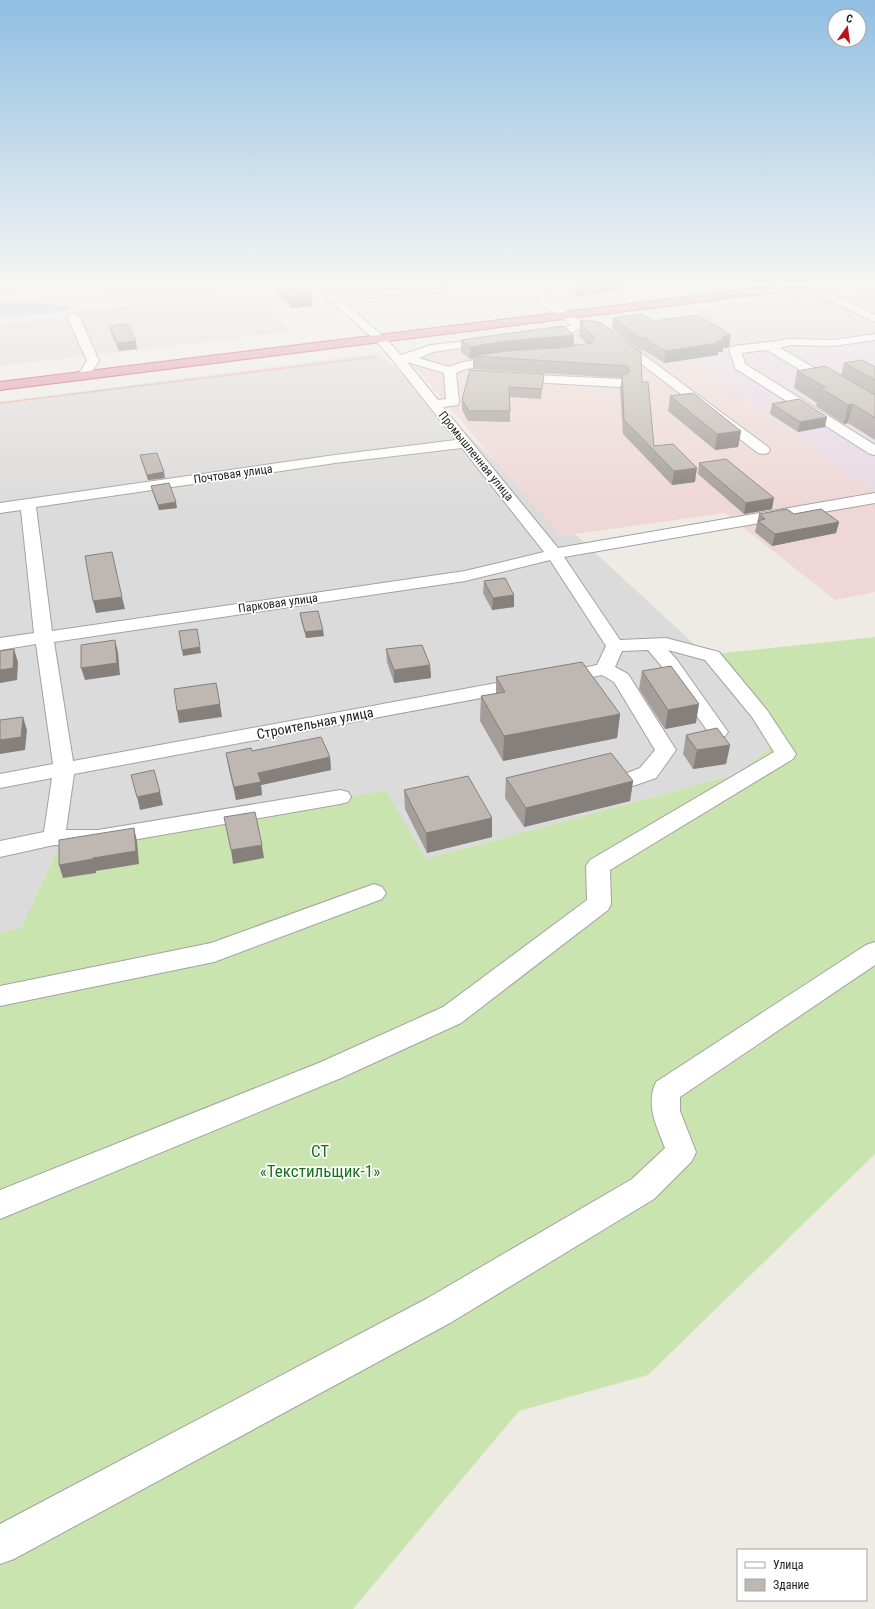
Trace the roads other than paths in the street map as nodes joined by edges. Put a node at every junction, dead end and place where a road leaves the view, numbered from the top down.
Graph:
1 (92, 358) edge
2 (227, 358) edge
3 (401, 358) edge
4 (403, 358) edge
5 (640, 358) edge
6 (738, 358) edge
7 (790, 358) edge
8 (514, 359) edge
9 (450, 373) junction
10 (83, 376) junction
11 (481, 376) edge
12 (820, 376) junction
13 (505, 377) edge
14 (798, 379) edge
15 (783, 382) dead end
16 (621, 383) edge
17 (769, 384) junction
18 (0, 386) edge
19 (434, 404) junction
20 (875, 409) edge
21 (466, 443) junction
22 (763, 450) dead end
23 (875, 452) edge
24 (875, 498) edge
25 (28, 504) junction
26 (0, 508) edge
27 (554, 554) junction
28 (44, 637) junction
29 (0, 644) edge
30 (653, 645) junction
31 (615, 646) junction
32 (605, 669) junction
33 (718, 732) edge
34 (64, 770) junction
35 (630, 780) edge
36 (0, 781) edge
37 (340, 798) dead end
38 (54, 838) junction
39 (0, 849) edge
40 (374, 893) dead end
41 (875, 952) edge
42 (0, 996) edge
43 (0, 1205) edge
44 (0, 1545) edge

1 - 10 street
2 - 10 highway
3 - 19 street, Промышленная улица
4 - 9 street
5 - 22 street
6 - 17 street
7 - 12 street
8 - 9 street
9 - 11 street
9 - 19 street
10 - 18 highway
12 - 14 street
12 - 20 street
13 - 16 street
15 - 17 street
17 - 23 street
19 - 21 street, Промышленная улица
21 - 25 street, Почтовая улица
21 - 27 street, Промышленная улица
24 - 27 street, Парковая улица
25 - 26 street, Почтовая улица
25 - 28 street
27 - 28 street, Парковая улица
27 - 31 street, Промышленная улица
28 - 29 street, Парковая улица
28 - 34 street
30 - 31 street
30 - 33 street
30 - 43 street
31 - 32 street
32 - 34 street, Строительная улица
32 - 35 street
34 - 36 street, Строительная улица
34 - 38 street
37 - 38 street
38 - 39 street
40 - 42 street
41 - 44 street

